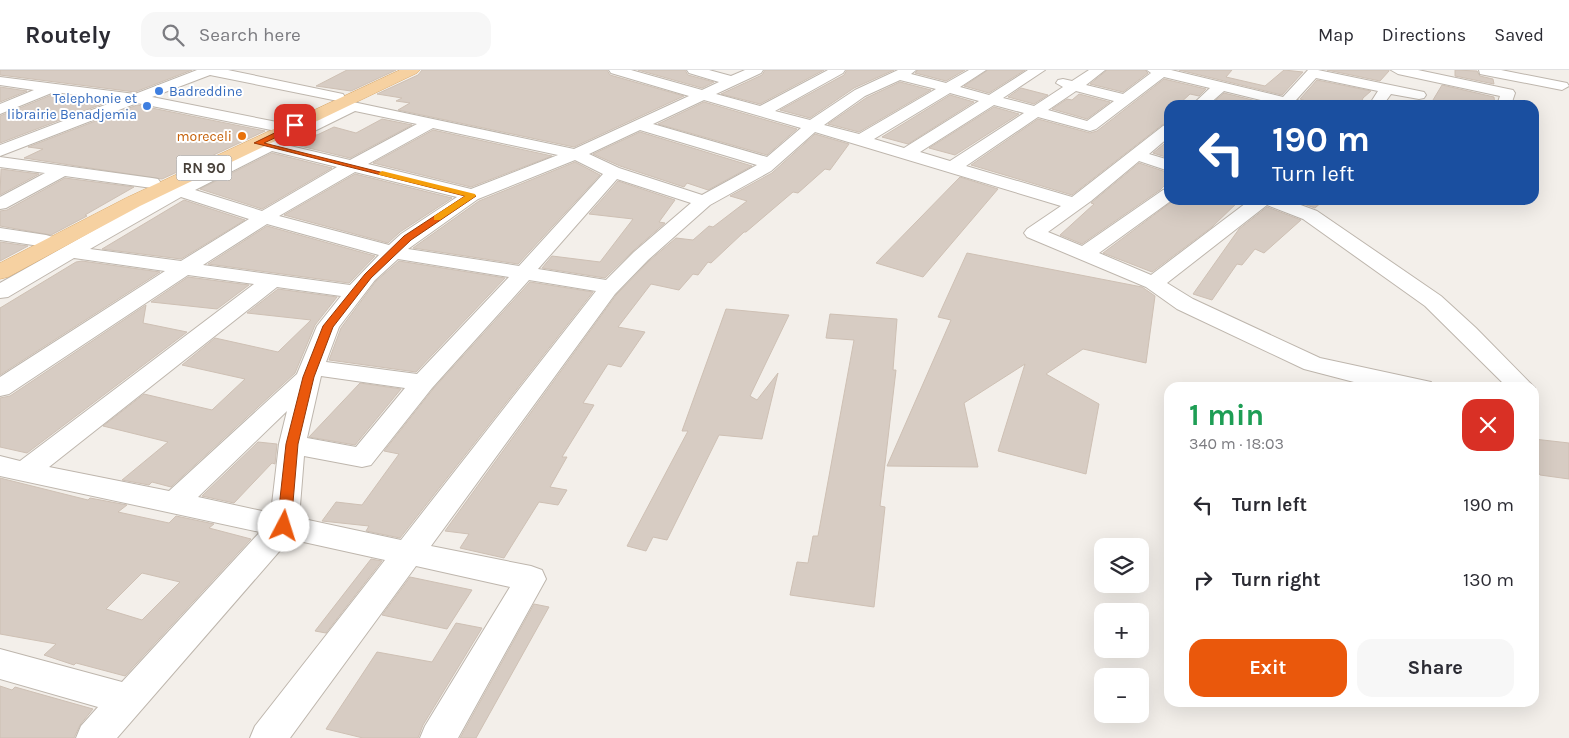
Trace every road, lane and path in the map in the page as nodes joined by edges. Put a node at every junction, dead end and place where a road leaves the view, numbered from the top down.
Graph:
1 (209, 70) edge
2 (397, 70) edge
3 (412, 70) edge
4 (616, 70) edge
5 (694, 70) edge
6 (756, 70) edge
7 (838, 70) edge
8 (979, 70) edge
9 (1015, 70) edge
10 (1098, 70) edge
11 (1208, 70) edge
12 (1398, 70) edge
13 (1477, 70) edge
14 (1158, 71) edge
15 (904, 72) edge
16 (1034, 72) edge
17 (36, 73) dead end
18 (284, 73) dead end
19 (1436, 74) edge
20 (1196, 80) junction
21 (732, 81) junction
22 (4, 82) edge
23 (263, 82) junction
24 (1075, 86) junction
25 (1222, 86) junction
26 (1562, 86) dead end
27 (948, 87) junction
28 (51, 88) junction
29 (1388, 89) junction
30 (695, 93) junction
31 (135, 98) junction
32 (338, 98) junction
33 (1125, 99) junction
34 (993, 100) junction
35 (1205, 100) edge
36 (1278, 100) edge
37 (1296, 100) edge
38 (1380, 100) edge
39 (1416, 100) edge
40 (1506, 100) edge
41 (0, 109) edge
42 (1035, 111) junction
43 (761, 112) junction
44 (431, 123) junction
45 (639, 125) junction
46 (276, 126) junction
47 (812, 126) junction
48 (1164, 133) edge
49 (861, 140) junction
50 (263, 144) junction
51 (0, 151) edge
52 (583, 151) junction
53 (906, 154) junction
54 (1137, 155) junction
55 (0, 162) edge
56 (770, 164) junction
57 (1164, 164) edge
58 (352, 166) junction
59 (953, 167) junction
60 (62, 171) junction
61 (613, 172) junction
62 (165, 187) junction
63 (472, 196) junction
64 (1164, 198) edge
65 (704, 201) junction
66 (0, 204) edge
67 (1075, 204) junction
68 (1255, 205) edge
69 (1283, 205) edge
70 (263, 218) junction
71 (0, 234) edge
72 (46, 240) junction
73 (70, 252) junction
74 (392, 252) junction
75 (1084, 254) junction
76 (184, 268) junction
77 (0, 271) edge
78 (522, 273) junction
79 (272, 280) junction
80 (1153, 283) junction
81 (612, 287) junction
82 (0, 292) edge
83 (356, 292) junction
84 (310, 372) junction
85 (1388, 382) edge
86 (1517, 382) edge
87 (423, 383) junction
88 (0, 388) edge
89 (292, 444) junction
90 (13, 468) edge
91 (175, 503) junction
92 (284, 526) junction
93 (407, 553) junction
94 (0, 664) edge
95 (129, 700) junction
96 (94, 738) edge
97 (268, 738) edge
98 (438, 738) edge

1 - 23 street
1 - 31 street
2 - 32 main road, RN 90
3 - 50 main road, RN 90
4 - 30 street
5 - 21 street
6 - 21 street
7 - 43 street
8 - 27 street
9 - 16 street
10 - 24 street
11 - 20 street
12 - 19 street
13 - 26 street
14 - 20 street
14 - 33 street
15 - 27 street
15 - 47 street
16 - 24 street
16 - 34 street
17 - 22 street
18 - 23 street
19 - 39 street
19 - 40 street
20 - 25 street
21 - 30 street
22 - 28 street
23 - 32 street
24 - 33 street
24 - 42 street
25 - 35 street
25 - 36 street
27 - 34 street
27 - 49 street
28 - 31 street
28 - 41 street
29 - 37 street
29 - 38 street
29 - 39 street
30 - 43 street
30 - 45 street
30 - 52 street
31 - 46 street
31 - 51 street
32 - 46 main road, RN 90
33 - 42 street
34 - 42 street
34 - 53 street
42 - 59 street
43 - 47 street
44 - 50 street
44 - 52 street
44 - 58 street
45 - 52 street
45 - 56 street
46 - 62 main road, RN 90
47 - 49 street
47 - 56 street
48 - 54 street
49 - 53 street
50 - 58 street
50 - 62 main road, RN 90
52 - 61 street
52 - 63 street
53 - 59 street
54 - 57 street
54 - 67 street
55 - 60 street
56 - 65 street
58 - 63 street
58 - 70 street
59 - 67 street
60 - 62 street
60 - 66 street
61 - 65 street
61 - 78 street
62 - 70 street
62 - 72 main road, RN 90
62 - 73 street
62 - 77 main road, RN 90
63 - 74 street
64 - 75 street
65 - 81 street
67 - 75 street
68 - 80 street
69 - 86 street
70 - 74 street
70 - 76 street
71 - 72 street
72 - 77 main road, RN 90
73 - 76 street
73 - 82 street
74 - 78 street
74 - 83 street
75 - 80 street
76 - 79 street
76 - 88 street
78 - 81 street
78 - 87 street
79 - 83 street
79 - 90 street
80 - 85 street
81 - 93 street
83 - 84 street
84 - 87 street
84 - 89 street
84 - 91 street
87 - 89 street
89 - 92 street
90 - 91 street
91 - 92 street
92 - 93 street
92 - 95 street
93 - 97 street
93 - 98 street
94 - 95 street
95 - 96 street

